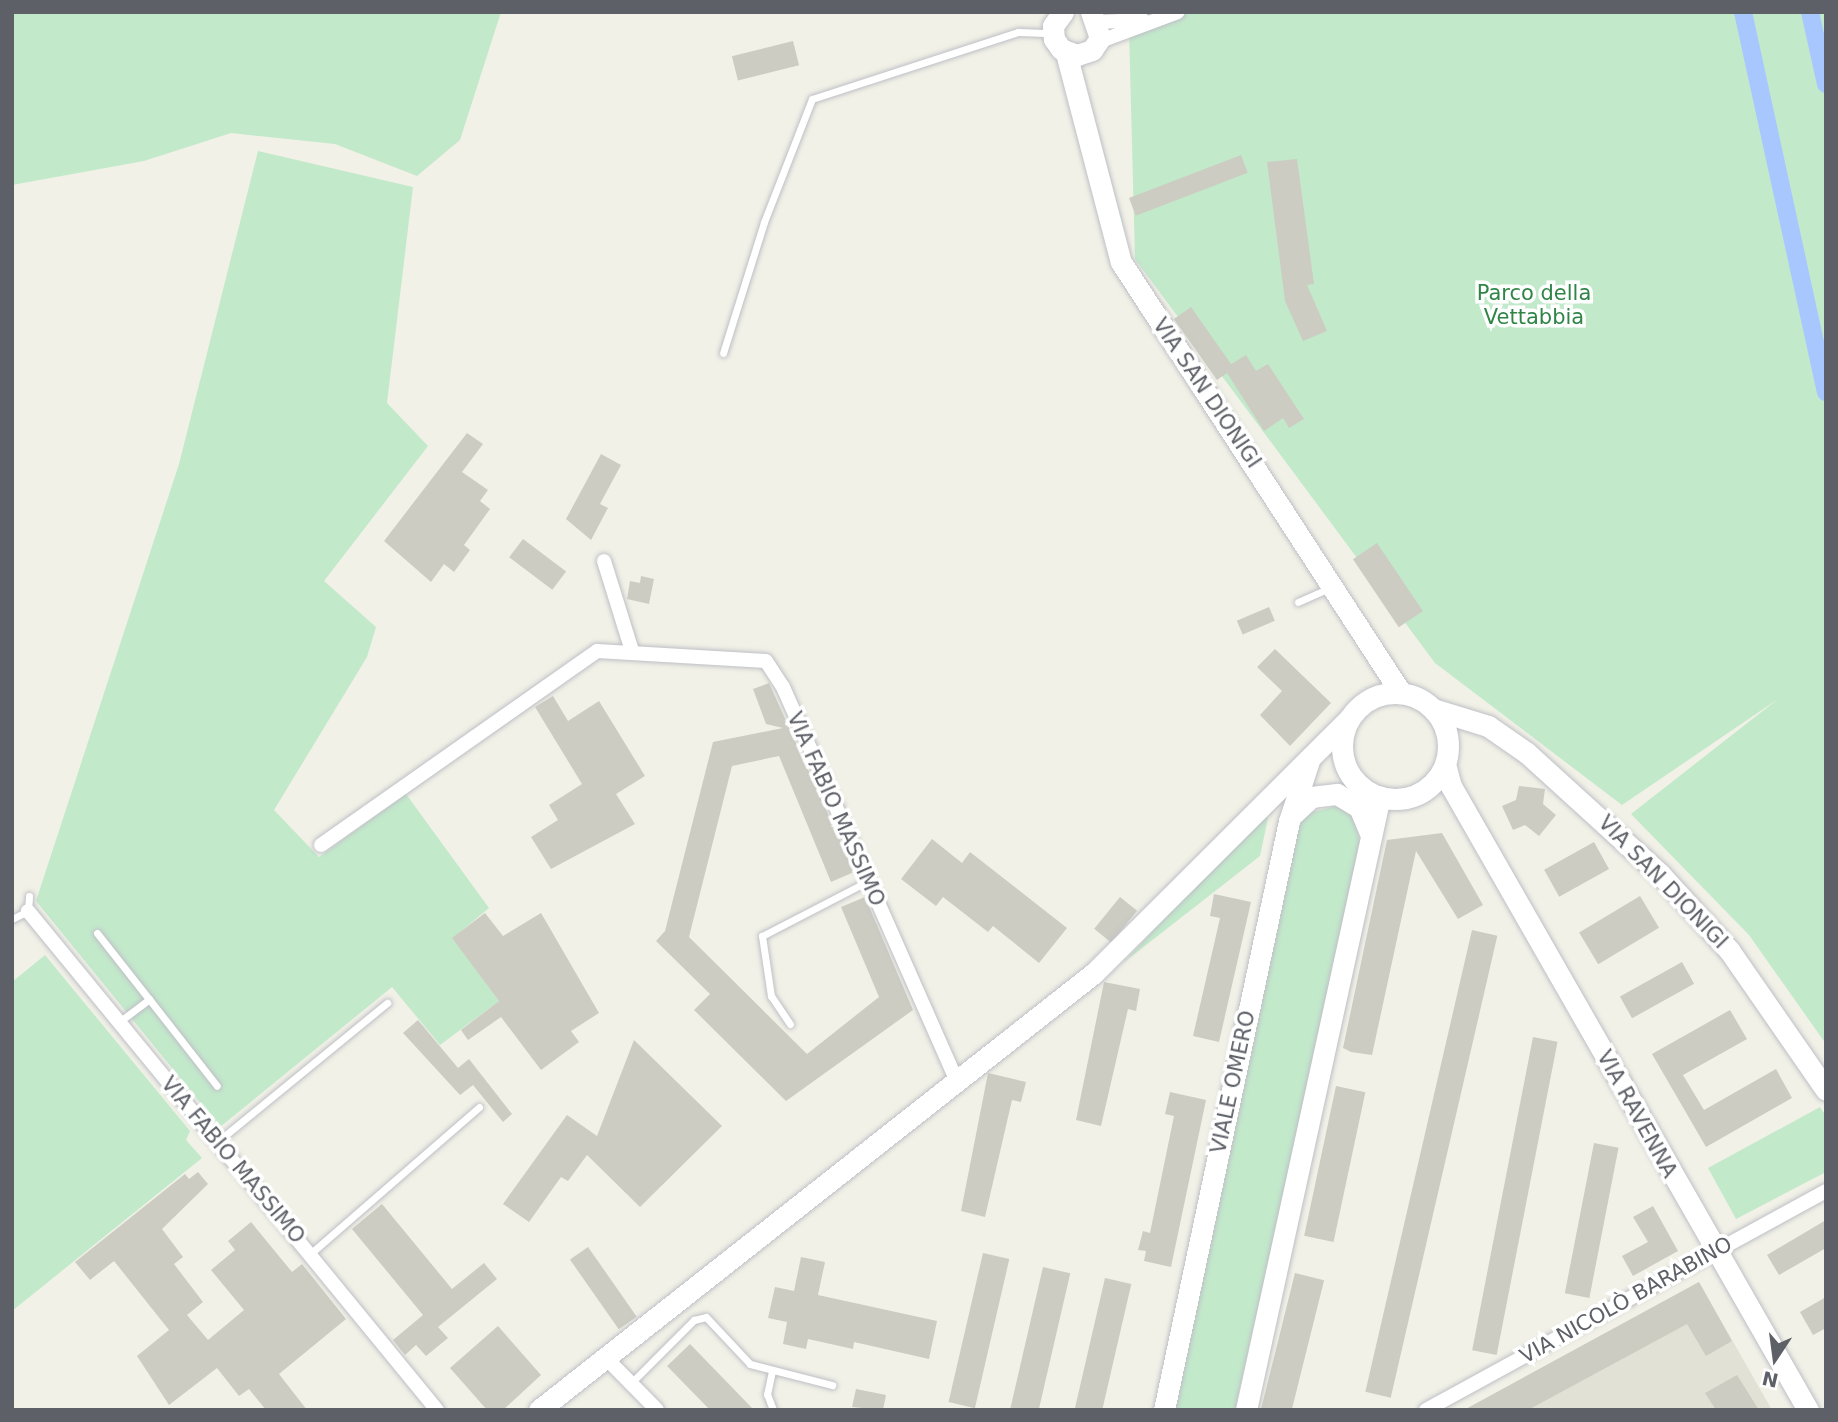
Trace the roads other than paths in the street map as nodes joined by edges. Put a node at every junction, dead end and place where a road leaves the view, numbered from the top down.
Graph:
1 (1178, 12) edge
2 (1054, 21) edge
3 (1088, 36) edge
4 (723, 354) dead end
5 (604, 561) dead end
6 (1335, 586) junction
7 (1298, 602) dead end
8 (1374, 645) junction
9 (632, 651) junction
10 (1401, 693) junction
11 (1376, 696) junction
12 (1350, 718) junction
13 (1453, 727) junction
14 (1311, 756) junction
15 (1445, 764) junction
16 (1431, 785) junction
17 (1380, 796) junction
18 (1292, 815) junction
19 (1468, 816) junction
20 (1371, 837) junction
21 (321, 845) dead end
22 (868, 881) junction
23 (26, 903) joint
24 (12, 919) edge
25 (97, 933) dead end
26 (149, 999) junction
27 (387, 1003) dead end
28 (118, 1022) junction
29 (790, 1024) dead end
30 (957, 1082) junction
31 (217, 1086) dead end
32 (1826, 1090) edge
33 (479, 1107) dead end
34 (216, 1142) junction
35 (1826, 1191) edge
36 (1717, 1250) junction
37 (310, 1254) junction
38 (606, 1357) junction
39 (772, 1371) junction
40 (631, 1383) junction
41 (832, 1385) dead end
42 (437, 1410) edge
43 (539, 1410) edge
44 (657, 1410) edge
45 (773, 1410) edge
46 (1164, 1410) edge
47 (1246, 1410) edge
48 (1426, 1410) edge
49 (1808, 1410) edge

1 - 3 street
2 - 3 street, VIA SAN DIONIGI
2 - 4 lane, VIA SAN DIONIGI
3 - 6 street, VIA SAN DIONIGI
5 - 9 street
6 - 7 lane
6 - 8 street, VIA SAN DIONIGI
8 - 10 street, VIA SAN DIONIGI
8 - 11 street
9 - 21 street, VIA FABIO MASSIMO
9 - 22 street, VIA FABIO MASSIMO
10 - 11 street
10 - 13 street
11 - 12 street
12 - 14 street
12 - 17 street
13 - 15 street
13 - 32 street, VIA SAN DIONIGI
14 - 18 street, VIALE OMERO
14 - 30 street
15 - 16 street
15 - 19 street, VIA RAVENNA
16 - 17 street
16 - 19 street, VIA RAVENNA
17 - 20 street
18 - 20 street
18 - 46 street, VIALE OMERO
19 - 36 street, VIA RAVENNA
20 - 47 street
22 - 29 lane
22 - 30 street, VIA FABIO MASSIMO
23 - 24 lane
23 - 28 street, VIA FABIO MASSIMO
25 - 26 lane
26 - 28 lane
26 - 31 lane
27 - 34 lane
28 - 34 street, VIA FABIO MASSIMO
30 - 38 street
33 - 37 lane
34 - 37 street, VIA FABIO MASSIMO
35 - 36 street, VIA NICOLÒ BARABINO
36 - 48 street, VIA NICOLÒ BARABINO
36 - 49 street, VIA RAVENNA
37 - 42 street, VIA FABIO MASSIMO
38 - 40 street
38 - 43 street
39 - 40 lane
39 - 41 lane
39 - 45 lane
40 - 44 street

